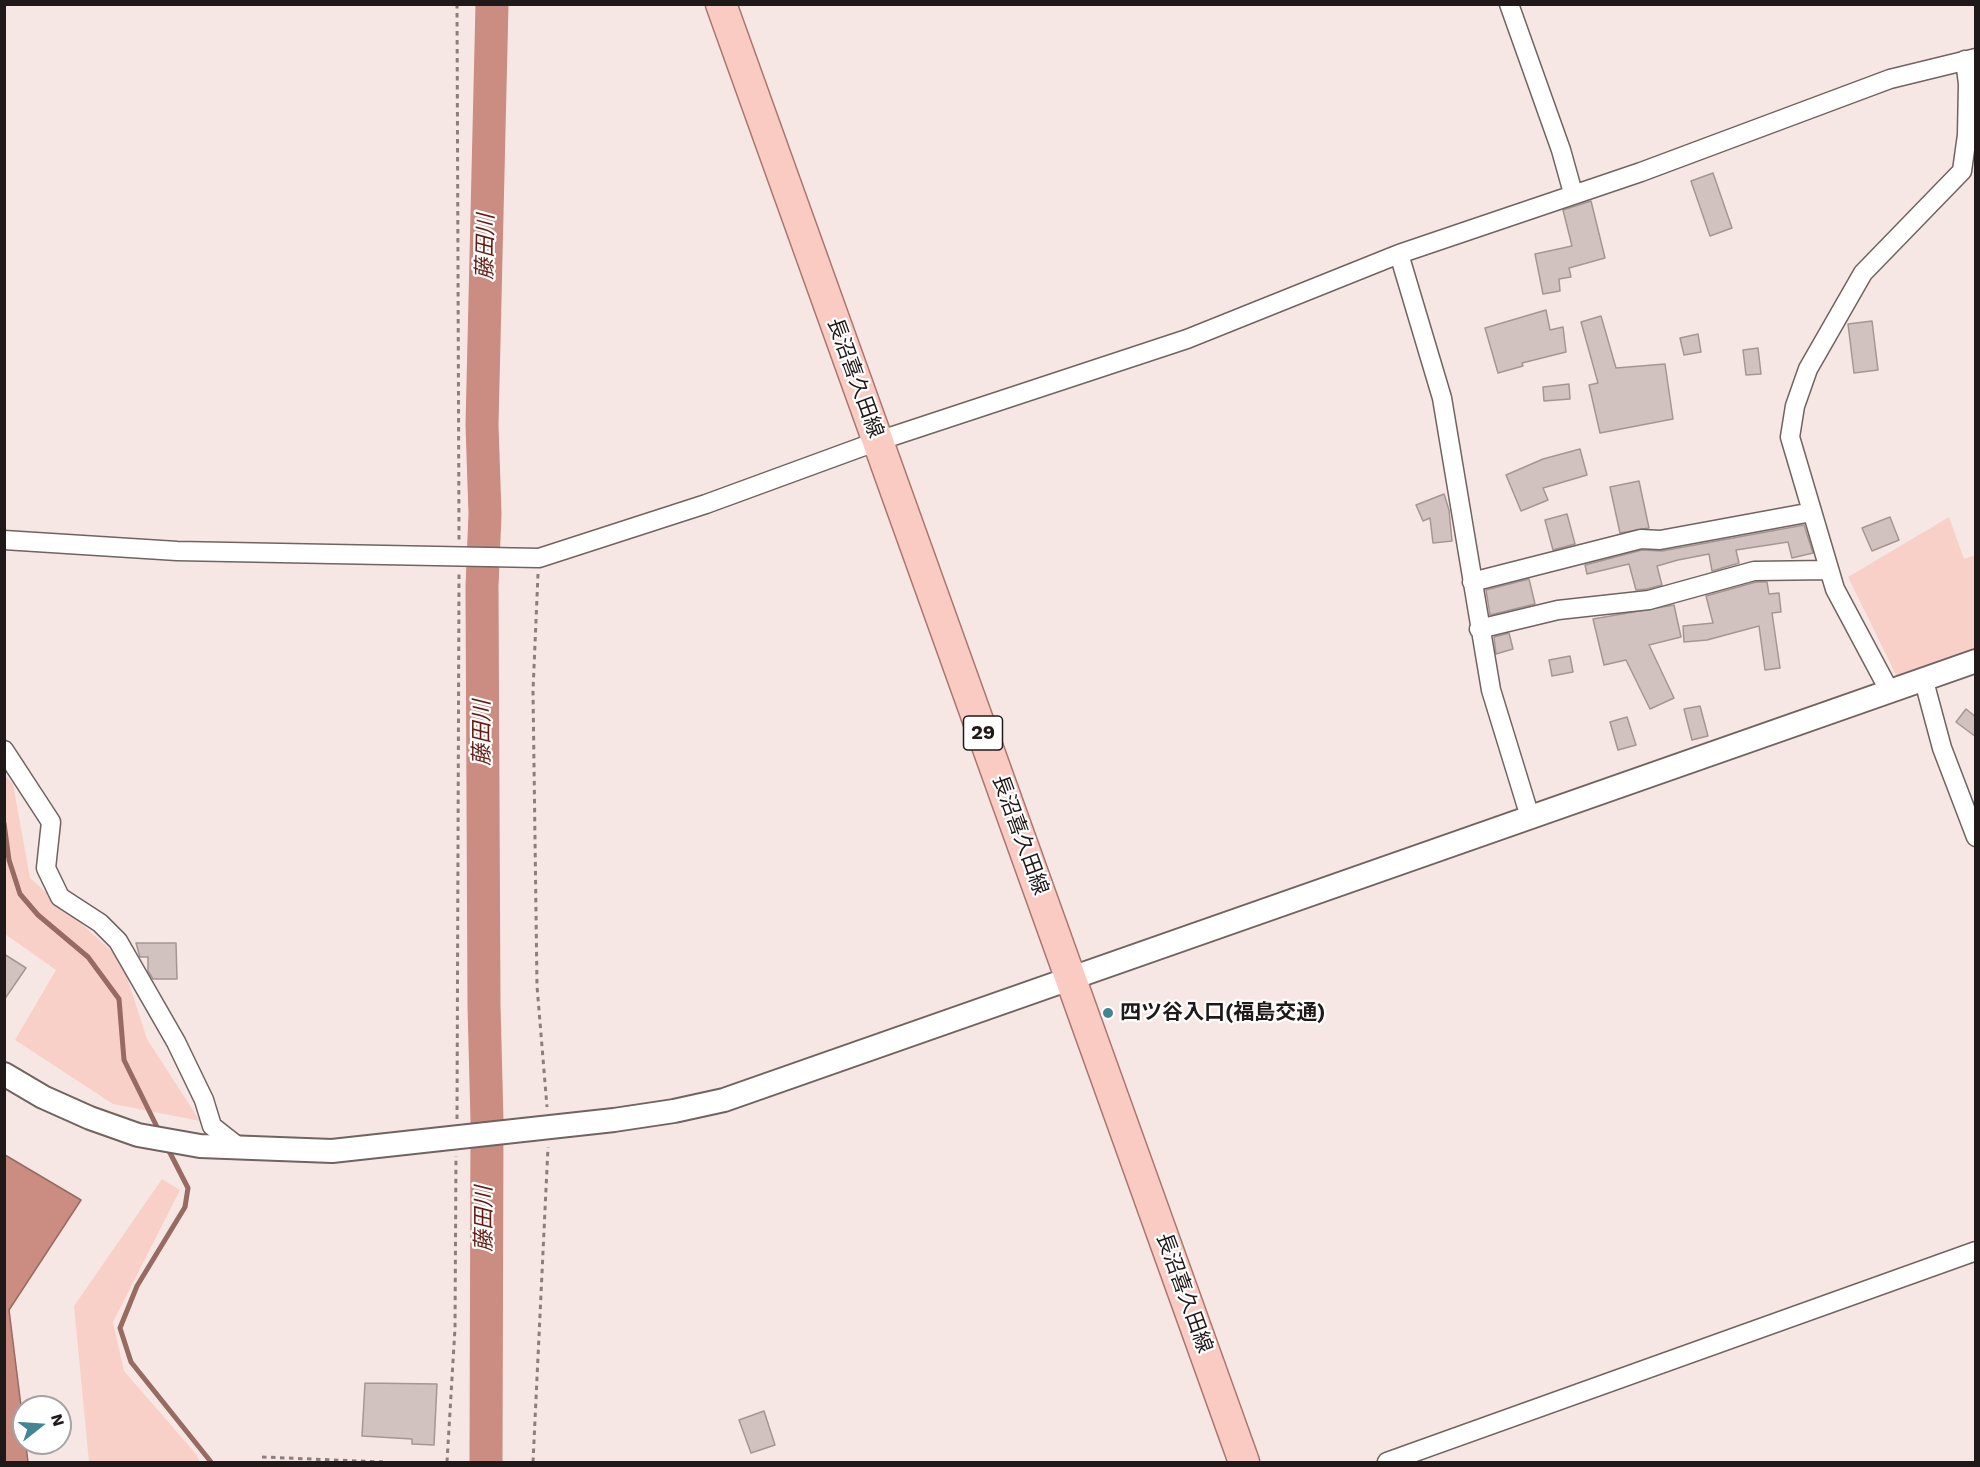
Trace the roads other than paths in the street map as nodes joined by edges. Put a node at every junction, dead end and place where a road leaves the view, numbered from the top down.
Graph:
1 (721, 4) edge
2 (1509, 4) edge
3 (1970, 59) edge
4 (1573, 193) junction
5 (1399, 254) junction
6 (878, 441) junction
7 (1812, 512) junction
8 (4, 540) edge
9 (1829, 570) junction
10 (1472, 582) junction
11 (1479, 629) junction
12 (1976, 661) edge
13 (1923, 681) junction
14 (1890, 692) junction
15 (4, 750) edge
16 (1530, 817) junction
17 (1976, 837) edge
18 (1071, 978) junction
19 (4, 1074) edge
20 (240, 1148) junction
21 (1976, 1251) edge
22 (1244, 1462) edge
23 (1387, 1462) edge

1 - 6 main road, 長沼喜久田線 / 29
2 - 4 street
3 - 4 street
3 - 7 street
4 - 5 street
5 - 6 street
5 - 10 street
6 - 8 street
6 - 18 main road, 長沼喜久田線 / 29
7 - 9 street
7 - 10 street
9 - 11 street
9 - 14 street
10 - 11 street
11 - 16 street
12 - 13 street
13 - 14 street
13 - 17 street
14 - 16 street
15 - 20 street
16 - 18 street
18 - 20 street
18 - 22 main road, 長沼喜久田線 / 29
19 - 20 street
21 - 23 street

